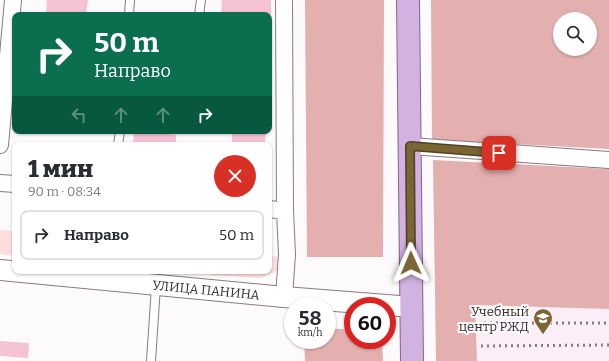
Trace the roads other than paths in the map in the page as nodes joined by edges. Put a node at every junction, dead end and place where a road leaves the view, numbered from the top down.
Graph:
1 (13, 0) edge
2 (130, 0) edge
3 (201, 0) edge
4 (284, 0) edge
5 (408, 0) edge
6 (129, 12) edge
7 (199, 12) edge
8 (4, 52) edge
9 (0, 145) edge
10 (410, 146) junction
11 (609, 160) edge
12 (0, 183) edge
13 (12, 184) edge
14 (272, 209) edge
15 (285, 211) junction
16 (0, 270) edge
17 (12, 271) edge
18 (42, 274) edge
19 (156, 285) junction
20 (284, 297) joint
21 (336, 301) edge
22 (412, 307) junction
23 (151, 361) edge
24 (412, 361) edge

1 - 8 street
2 - 6 lane
3 - 7 lane
4 - 15 street
5 - 10 main road
8 - 9 street
10 - 11 street
10 - 22 main road
12 - 13 street
14 - 15 street
15 - 20 street
16 - 17 street, УЛИЦА ПАНИНА
18 - 19 street, УЛИЦА ПАНИНА
19 - 20 street, УЛИЦА ПАНИНА
19 - 23 lane
21 - 22 street, УЛИЦА ПАНИНА
22 - 24 main road

